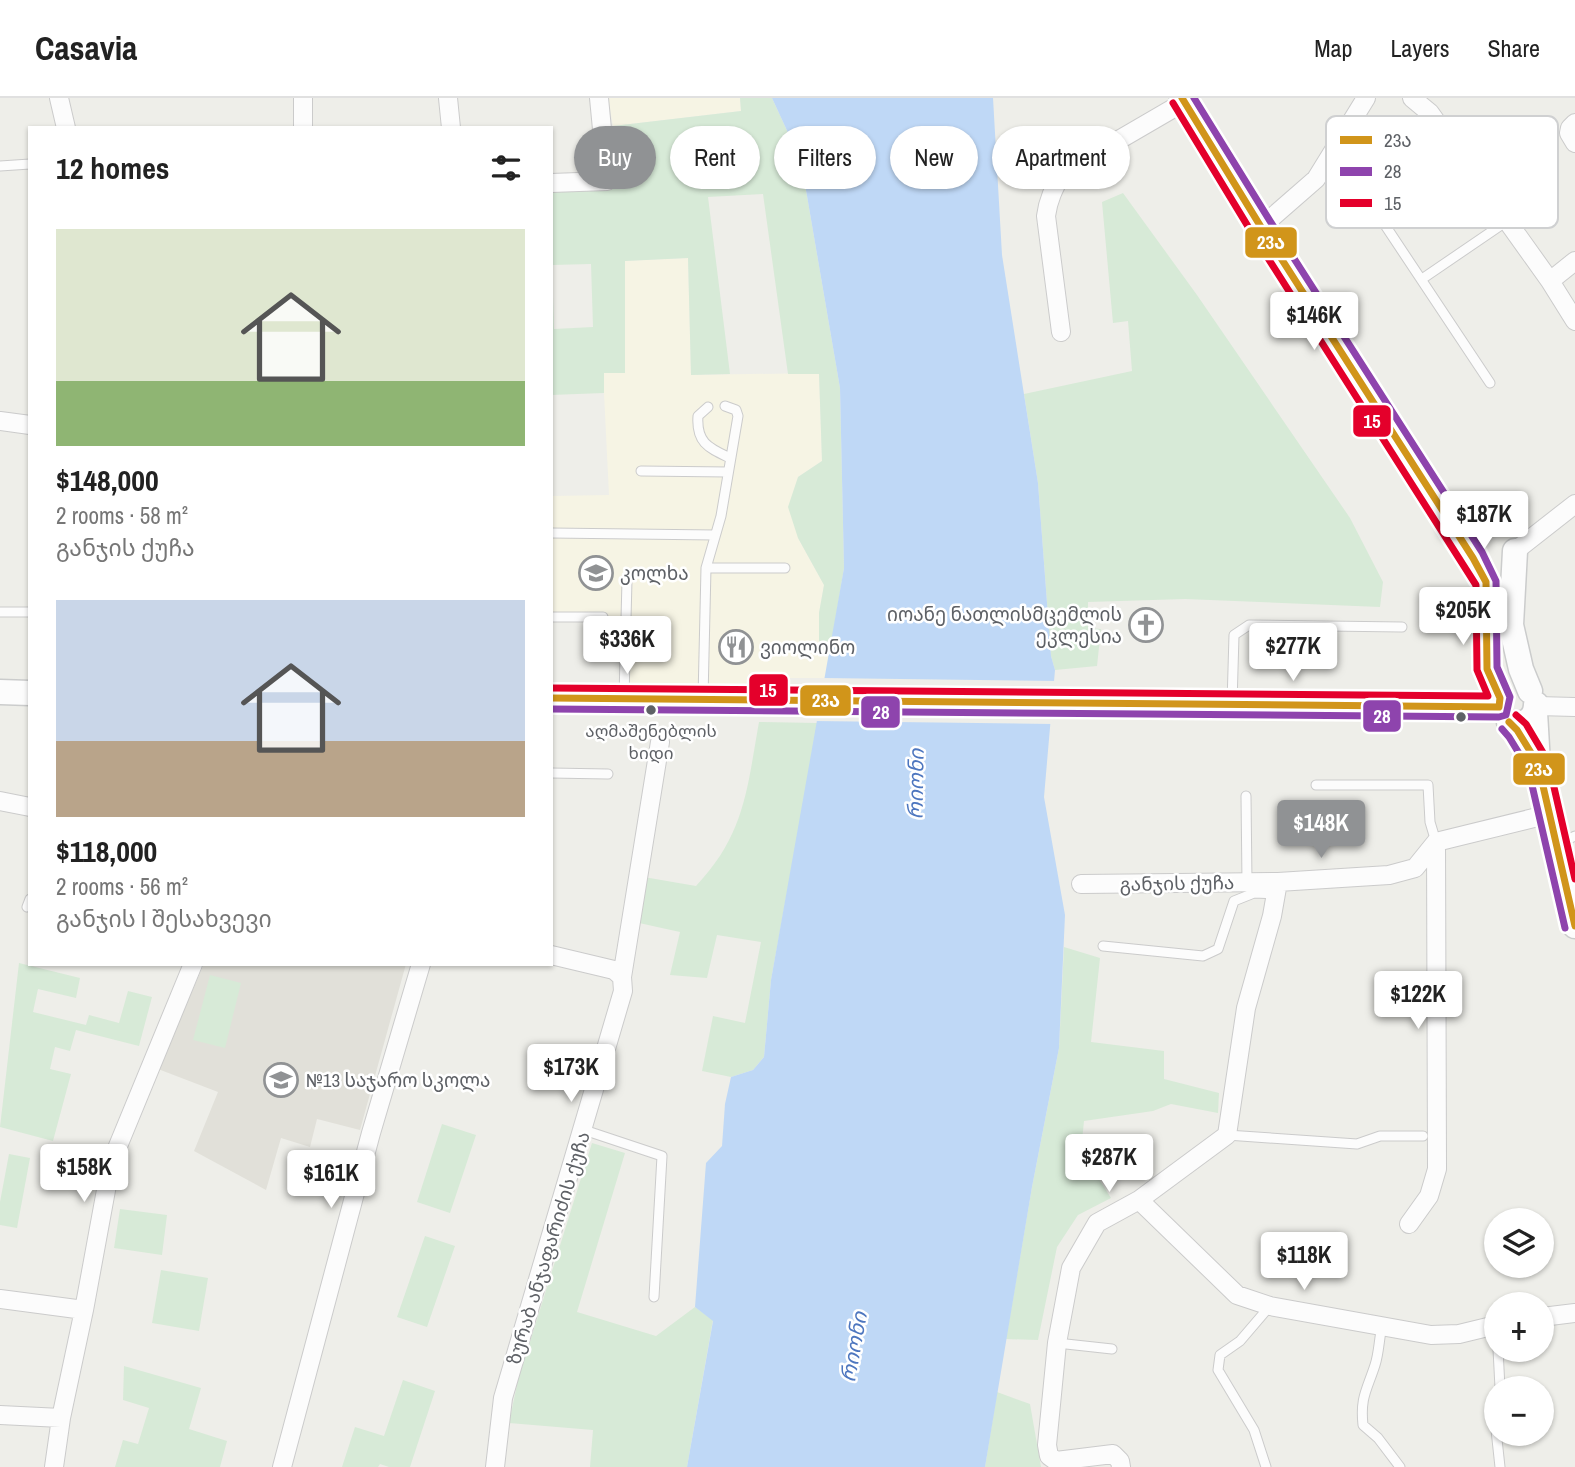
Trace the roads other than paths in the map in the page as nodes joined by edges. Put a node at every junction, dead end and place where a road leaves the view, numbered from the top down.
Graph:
1 (59, 98) edge
2 (303, 98) edge
3 (448, 98) edge
4 (599, 98) edge
5 (1366, 98) edge
6 (1412, 98) edge
7 (1183, 100) edge
8 (1355, 116) edge
9 (1432, 116) edge
10 (1575, 123) edge
11 (66, 126) edge
12 (303, 126) edge
13 (451, 126) edge
14 (1575, 142) edge
15 (1326, 162) edge
16 (28, 163) edge
17 (0, 166) edge
18 (553, 183) edge
19 (1261, 227) junction
20 (1387, 228) edge
21 (1497, 228) edge
22 (1512, 228) edge
23 (1575, 261) edge
24 (1422, 279) junction
25 (1550, 281) junction
26 (1575, 321) edge
27 (1060, 332) dead end
28 (1490, 383) dead end
29 (725, 406) dead end
30 (708, 407) dead end
31 (0, 421) edge
32 (28, 425) edge
33 (730, 458) junction
34 (640, 471) dead end
35 (728, 472) junction
36 (1575, 504) edge
37 (553, 533) edge
38 (715, 536) junction
39 (1516, 551) junction
40 (706, 568) junction
41 (785, 568) dead end
42 (627, 580) dead end
43 (1486, 582) junction
44 (0, 612) edge
45 (28, 612) edge
46 (553, 617) edge
47 (603, 617) dead end
48 (1402, 626) dead end
49 (0, 692) edge
50 (28, 692) edge
51 (553, 698) edge
52 (624, 699) junction
53 (703, 700) junction
54 (1534, 703) junction
55 (1232, 705) junction
56 (1575, 707) edge
57 (1503, 709) junction
58 (660, 742) dead end
59 (1538, 764) junction
60 (553, 774) edge
61 (608, 774) dead end
62 (1317, 785) dead end
63 (1246, 796) dead end
64 (0, 801) edge
65 (28, 807) edge
66 (1550, 814) junction
67 (1566, 840) edge
68 (1436, 842) junction
69 (1247, 882) junction
70 (1081, 884) dead end
71 (1277, 888) junction
72 (1575, 926) edge
73 (1103, 946) dead end
74 (553, 955) edge
75 (192, 966) edge
76 (420, 966) edge
77 (622, 977) junction
78 (584, 1130) junction
79 (1227, 1135) junction
80 (1423, 1136) dead end
81 (1139, 1200) junction
82 (1409, 1224) dead end
83 (654, 1297) dead end
84 (0, 1299) edge
85 (1270, 1306) junction
86 (84, 1310) junction
87 (1575, 1313) edge
88 (1554, 1316) edge
89 (1382, 1326) junction
90 (1484, 1328) edge
91 (1057, 1343) junction
92 (1112, 1349) dead end
93 (0, 1415) edge
94 (61, 1418) junction
95 (1498, 1446) edge
96 (54, 1467) edge
97 (282, 1467) edge
98 (495, 1467) edge
99 (1121, 1467) edge
100 (1266, 1467) edge
101 (1400, 1467) edge
102 (1500, 1467) edge

1 - 11 street
2 - 12 street
3 - 13 street
4 - 18 street
5 - 8 street
6 - 9 street
7 - 19 main road
7 - 27 street
10 - 14 street
15 - 19 street
16 - 17 lane
19 - 43 main road
20 - 24 lane
21 - 24 lane
22 - 25 street
23 - 25 street
24 - 28 lane
25 - 26 street
29 - 33 lane
30 - 33 lane
31 - 32 street
33 - 35 lane
34 - 35 lane
35 - 38 lane
36 - 39 street
37 - 38 lane
38 - 40 lane
39 - 43 main road
39 - 54 main road
40 - 41 lane
40 - 53 lane
42 - 52 lane
43 - 57 main road
44 - 45 lane
46 - 47 lane
48 - 55 lane
49 - 50 main road
51 - 52 main road
52 - 53 main road
53 - 55 main road
54 - 56 street
54 - 57 main road
54 - 57 main road
54 - 59 main road
55 - 57 main road
57 - 59 main road
58 - 77 street, ზურაბ ანჯაფარიძის ქუჩა
59 - 66 main road
60 - 61 lane
62 - 68 lane
63 - 69 lane
64 - 65 street
66 - 67 main road
66 - 68 street
67 - 72 main road
68 - 71 street, განჯის ქუჩა
68 - 82 street
69 - 70 street, განჯის ქუჩა
69 - 71 street, განჯის ქუჩა
71 - 73 lane
71 - 79 street
74 - 77 street
75 - 86 street
76 - 97 street
77 - 78 street, ზურაბ ანჯაფარიძის ქუჩა
78 - 83 lane
78 - 98 street, ზურაბ ანჯაფარიძის ქუჩა
79 - 80 lane
79 - 81 street
81 - 85 street
81 - 91 street
84 - 86 street
85 - 89 street
85 - 100 lane
86 - 94 street
87 - 88 street
89 - 90 street
89 - 101 lane
91 - 92 lane
91 - 99 street
93 - 94 street
94 - 96 street
95 - 102 lane

